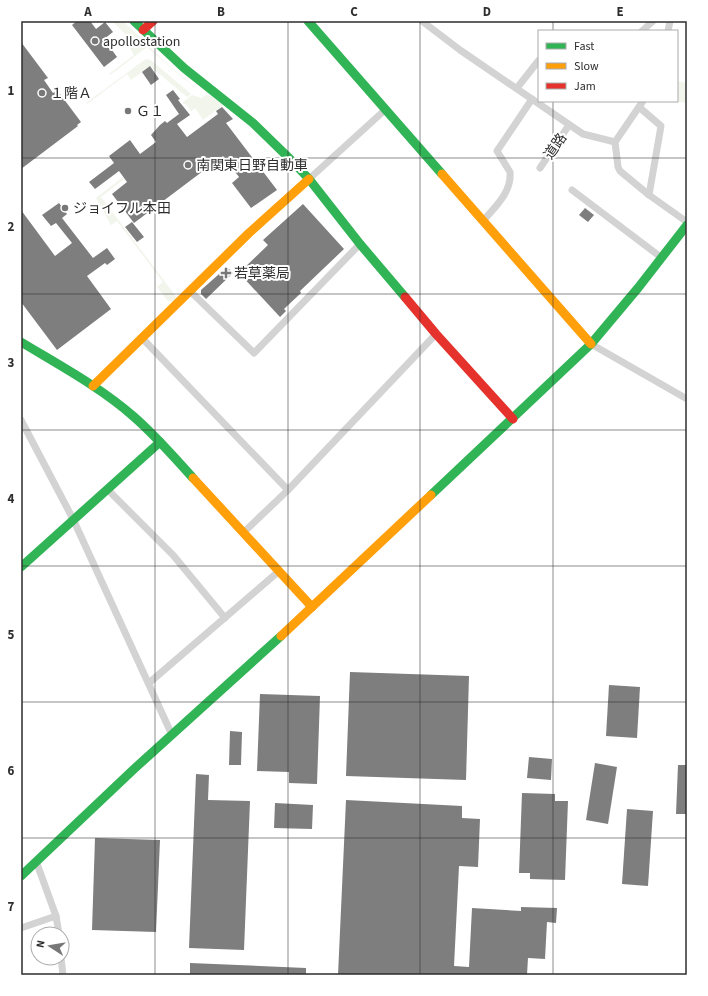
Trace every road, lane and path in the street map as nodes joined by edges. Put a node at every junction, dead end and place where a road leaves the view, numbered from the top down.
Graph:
1 (134, 21) edge
2 (153, 21) edge
3 (308, 21) edge
4 (422, 21) edge
5 (653, 21) edge
6 (144, 30) junction
7 (643, 30) edge
8 (538, 61) edge
9 (517, 88) junction
10 (532, 99) junction
11 (641, 104) edge
12 (386, 109) junction
13 (570, 125) junction
14 (616, 142) junction
15 (540, 168) dead end
16 (309, 179) junction
17 (572, 190) dead end
18 (648, 195) junction
19 (483, 221) junction
20 (687, 222) edge
21 (687, 226) edge
22 (360, 244) junction
23 (662, 258) junction
24 (190, 291) junction
25 (436, 334) junction
26 (142, 338) junction
27 (21, 342) edge
28 (591, 344) junction
29 (93, 386) junction
30 (687, 399) edge
31 (513, 419) junction
32 (21, 420) edge
33 (160, 442) junction
34 (108, 490) junction
35 (288, 490) junction
36 (73, 519) junction
37 (244, 532) junction
38 (21, 567) edge
39 (279, 571) junction
40 (312, 606) junction
41 (225, 618) junction
42 (149, 683) junction
43 (172, 735) junction
44 (36, 861) junction
45 (21, 876) edge
46 (56, 916) junction
47 (58, 926) edge
48 (21, 928) edge

1 - 6 street
2 - 6 street
3 - 12 street
4 - 9 street
5 - 7 street
6 - 16 street
8 - 9 street
9 - 10 street
10 - 13 street
10 - 19 street
11 - 14 street
11 - 18 street
12 - 16 street
12 - 19 street
13 - 14 street
13 - 15 street, 道路
14 - 18 street
16 - 22 street
16 - 24 street
17 - 23 street
18 - 20 street
19 - 28 street
21 - 23 street
22 - 24 street
22 - 25 street
23 - 28 street
24 - 26 street
25 - 31 street
25 - 35 street
26 - 29 street
26 - 35 street
27 - 29 street
28 - 30 street
28 - 31 street
29 - 33 street
31 - 40 street
32 - 36 street
33 - 34 street
33 - 37 street
34 - 36 street
34 - 41 street
35 - 37 street
36 - 38 street
36 - 42 street
37 - 39 street
39 - 40 street
39 - 41 street
40 - 43 street
41 - 42 street
42 - 43 street
43 - 44 street
44 - 45 street
44 - 46 street
46 - 47 street
46 - 48 street

